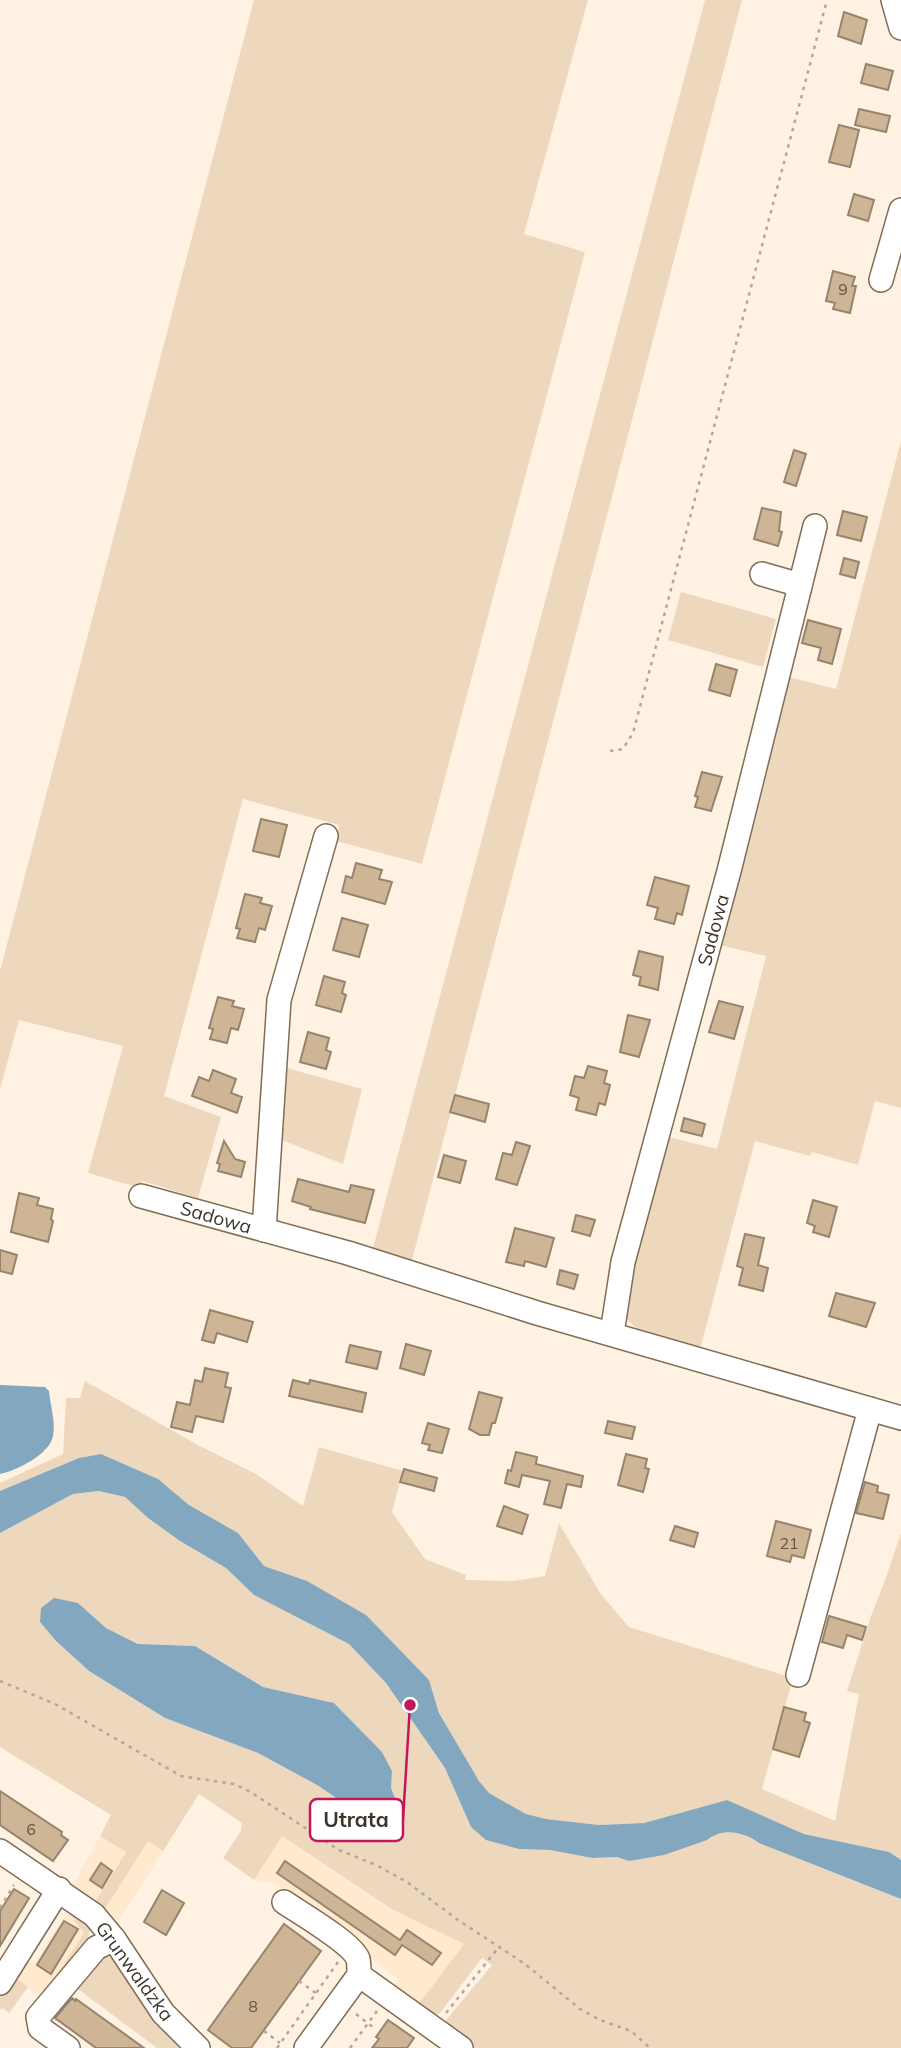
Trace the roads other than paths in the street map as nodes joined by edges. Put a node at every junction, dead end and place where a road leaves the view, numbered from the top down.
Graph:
1 (893, 0) edge
2 (901, 28) edge
3 (901, 210) edge
4 (881, 280) dead end
5 (815, 526) dead end
6 (762, 574) dead end
7 (800, 585) junction
8 (327, 836) dead end
9 (141, 1196) dead end
10 (264, 1230) junction
11 (612, 1333) junction
12 (870, 1409) junction
13 (901, 1418) edge
14 (798, 1675) dead end
15 (0, 1851) edge
16 (59, 1889) junction
17 (284, 1902) dead end
18 (114, 1939) junction
19 (359, 1975) junction
20 (0, 1983) edge
21 (68, 2048) edge
22 (198, 2048) edge
23 (306, 2048) edge
24 (461, 2048) edge

1 - 2 street
3 - 4 street
5 - 7 street, Sadowa
6 - 7 street
7 - 11 street, Sadowa
8 - 10 street
9 - 10 street, Sadowa
10 - 11 street, Sadowa
11 - 12 street, Sadowa
12 - 13 street, Sadowa
12 - 14 street
15 - 16 street, Grunwaldzka
16 - 18 street, Grunwaldzka
16 - 20 street
17 - 19 street
18 - 21 street
18 - 22 street, Grunwaldzka
19 - 23 street
19 - 24 street

